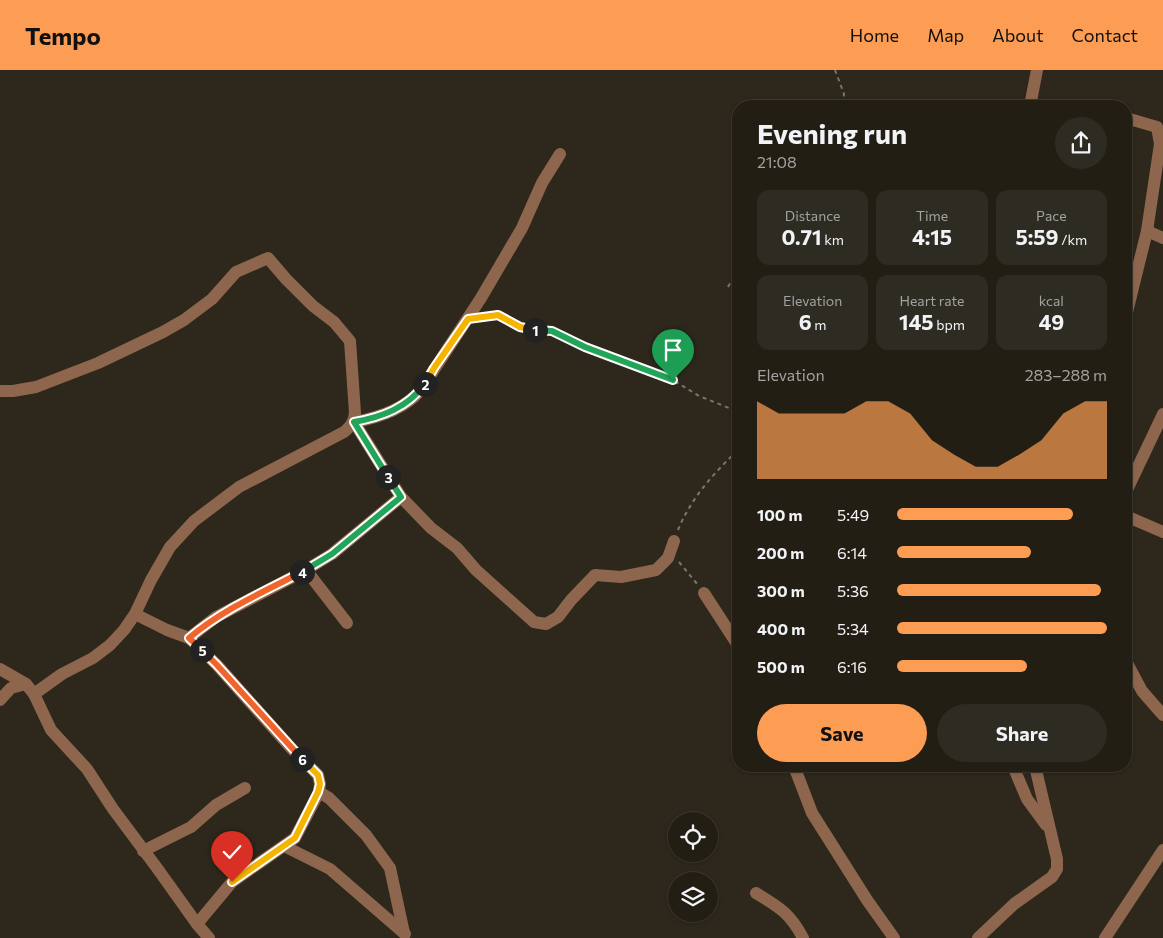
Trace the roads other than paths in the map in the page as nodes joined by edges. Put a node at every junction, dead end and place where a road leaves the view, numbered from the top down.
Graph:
1 (1037, 70) edge
2 (1031, 100) edge
3 (1132, 120) edge
4 (1161, 139) edge
5 (560, 154) dead end
6 (1147, 230) junction
7 (1163, 238) edge
8 (1132, 269) edge
9 (0, 391) edge
10 (1163, 414) edge
11 (354, 422) junction
12 (1132, 479) edge
13 (401, 497) junction
14 (1132, 519) edge
15 (1163, 532) edge
16 (674, 541) road end
17 (306, 570) junction
18 (704, 593) road end
19 (135, 614) junction
20 (347, 623) dead end
21 (732, 636) edge
22 (189, 638) junction
23 (0, 669) edge
24 (1132, 674) edge
25 (30, 689) junction
26 (0, 700) edge
27 (1163, 715) edge
28 (796, 772) edge
29 (1016, 772) edge
30 (1036, 772) edge
31 (245, 788) dead end
32 (318, 792) junction
33 (1050, 829) junction
34 (284, 846) junction
35 (1163, 850) edge
36 (143, 851) junction
37 (756, 893) dead end
38 (197, 924) junction
39 (407, 935) edge
40 (209, 938) edge
41 (803, 938) edge
42 (894, 938) edge
43 (978, 938) edge
44 (1105, 938) edge

1 - 2 street
3 - 4 street
4 - 6 street
5 - 11 street
6 - 7 street
6 - 8 street
9 - 11 street
10 - 12 street
11 - 13 street
11 - 19 street
13 - 16 street
13 - 17 street
14 - 15 street
17 - 20 street
17 - 22 street
18 - 21 street
19 - 22 street
19 - 25 street
22 - 32 street
23 - 25 street
24 - 27 street
25 - 26 street
25 - 36 street
28 - 42 street
29 - 33 street
30 - 33 street
31 - 36 street
32 - 34 street
32 - 39 street
33 - 43 street
34 - 38 street
34 - 39 street
35 - 44 street
36 - 38 street
37 - 41 street
38 - 40 street

